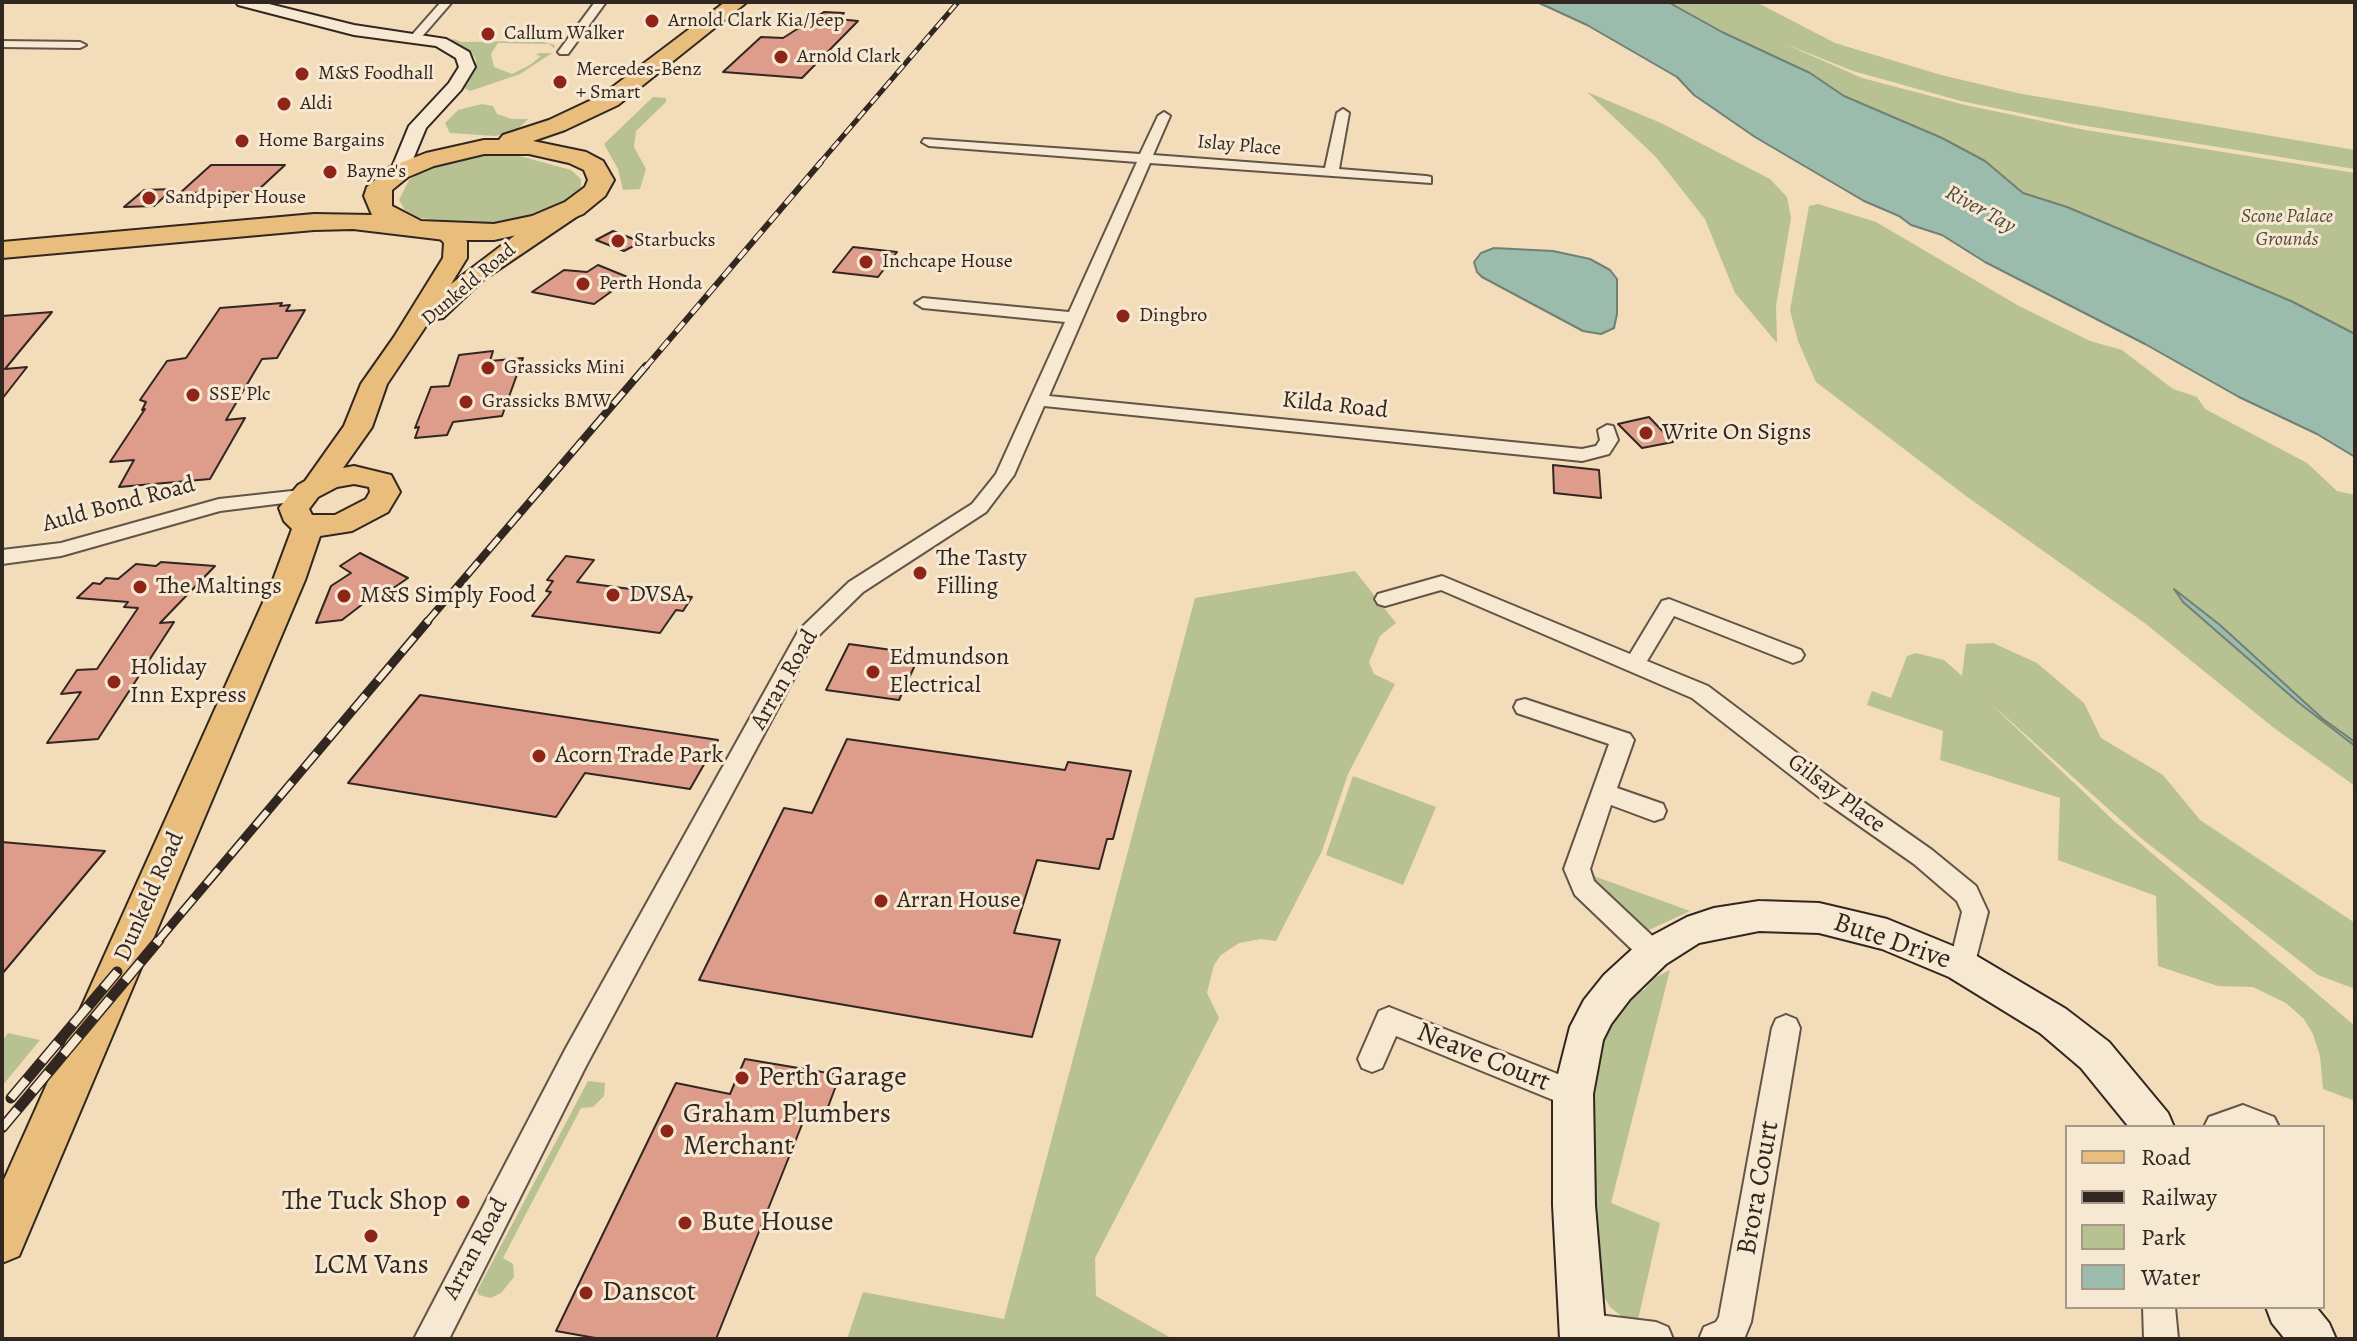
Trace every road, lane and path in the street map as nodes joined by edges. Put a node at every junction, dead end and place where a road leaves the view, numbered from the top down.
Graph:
1 (243, 2) edge
2 (447, 2) edge
3 (601, 2) edge
4 (737, 2) edge
5 (752, 2) edge
6 (415, 38) junction
7 (2, 44) edge
8 (80, 45) dead end
9 (564, 52) dead end
10 (1343, 113) dead end
11 (1164, 116) dead end
12 (929, 142) dead end
13 (592, 143) junction
14 (409, 145) junction
15 (484, 147) junction
16 (447, 154) junction
17 (1144, 158) junction
18 (1331, 173) junction
19 (389, 180) junction
20 (1426, 180) dead end
21 (574, 208) junction
22 (417, 228) junction
23 (445, 232) junction
24 (2, 240) edge
25 (2, 250) edge
26 (923, 303) dead end
27 (1077, 318) junction
28 (406, 339) junction
29 (1039, 400) junction
30 (358, 427) junction
31 (1607, 430) dead end
32 (366, 475) junction
33 (305, 505) junction
34 (353, 520) junction
35 (2, 557) edge
36 (289, 580) junction
37 (1385, 599) dead end
38 (1793, 655) dead end
39 (1635, 663) junction
40 (1525, 707) dead end
41 (1604, 793) junction
42 (1654, 811) dead end
43 (1653, 953) junction
44 (1962, 966) junction
45 (1786, 1028) dead end
46 (1372, 1059) dead end
47 (1573, 1094) junction
48 (2152, 1125) edge
49 (2225, 1125) edge
50 (2259, 1125) edge
51 (6, 1234) edge
52 (2159, 1309) edge
53 (2290, 1309) edge
54 (1582, 1334) edge
55 (431, 1339) edge
56 (1656, 1339) edge
57 (1716, 1339) edge
58 (2161, 1339) edge
59 (2313, 1339) edge

1 - 6 street
2 - 6 street
3 - 9 street
4 - 15 highway
5 - 13 highway
6 - 14 street
7 - 8 street
10 - 18 street
11 - 17 street, Arran Road
12 - 17 street, Islay Place
13 - 15 highway
13 - 21 highway
14 - 16 street
14 - 19 street
15 - 16 highway
16 - 19 highway
17 - 18 street, Islay Place
17 - 27 street, Arran Road
18 - 20 street, Islay Place
19 - 22 highway
19 - 24 highway
21 - 23 highway
21 - 28 main road, Dunkeld Road
22 - 23 highway
22 - 25 highway
23 - 28 main road, Dunkeld Road
26 - 27 street
27 - 29 street, Arran Road
28 - 30 main road, Dunkeld Road
29 - 31 street, Kilda Road
29 - 55 street, Arran Road
30 - 32 main road, Dunkeld Road
30 - 33 main road, Dunkeld Road
32 - 33 main road
32 - 34 main road, Dunkeld Road
33 - 34 main road
33 - 35 street, Auld Bond Road
33 - 36 main road, Dunkeld Road
34 - 36 main road, Dunkeld Road
36 - 51 main road, Dunkeld Road
37 - 39 street, Gilsay Place
38 - 39 street
39 - 44 street, Gilsay Place
40 - 41 street
41 - 42 street
41 - 43 street
43 - 44 street, Bute Drive
43 - 47 street, Bute Drive
44 - 48 street, Bute Drive
45 - 57 street, Brora Court
46 - 47 street, Neave Court
47 - 54 street, Bute Drive
49 - 50 street
52 - 58 street
53 - 59 street
54 - 56 street

